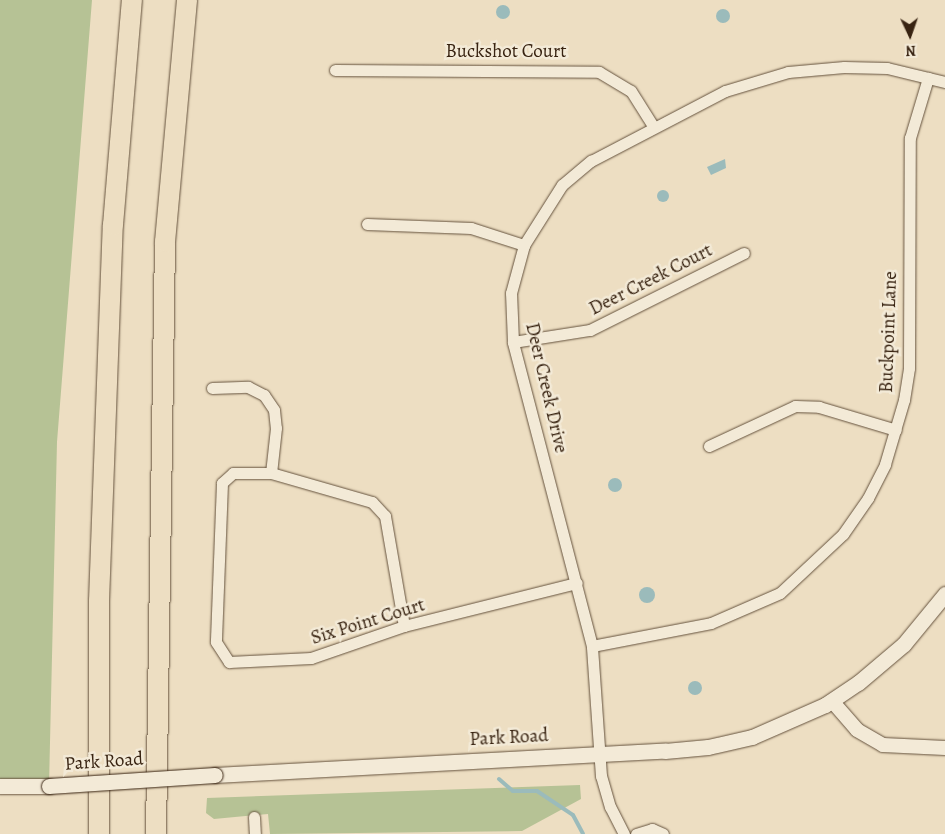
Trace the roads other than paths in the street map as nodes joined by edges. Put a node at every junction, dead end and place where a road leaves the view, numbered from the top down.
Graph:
1 (132, 0) edge
2 (187, 0) edge
3 (334, 70) dead end
4 (928, 78) junction
5 (945, 82) edge
6 (653, 126) junction
7 (367, 224) dead end
8 (524, 246) junction
9 (744, 253) dead end
10 (513, 342) junction
11 (212, 388) dead end
12 (896, 430) junction
13 (709, 446) dead end
14 (271, 473) junction
15 (577, 583) junction
16 (945, 594) edge
17 (404, 626) junction
18 (592, 646) junction
19 (832, 701) junction
20 (945, 748) edge
21 (599, 753) junction
22 (0, 786) edge
23 (254, 817) dead end
24 (98, 834) edge
25 (156, 834) edge
26 (255, 834) edge
27 (624, 834) edge
28 (636, 834) edge
29 (663, 834) edge

1 - 24 highway
2 - 25 highway
3 - 6 street, Buckshot Court
4 - 5 street, Deer Creek Drive
4 - 6 street, Deer Creek Drive
4 - 12 street, Buckpoint Lane
6 - 8 street, Deer Creek Drive
7 - 8 street
8 - 10 street, Deer Creek Drive
9 - 10 street, Deer Creek Court
10 - 15 street, Deer Creek Drive
11 - 14 street
12 - 13 street
12 - 18 street, Buckpoint Lane
14 - 17 street
14 - 17 street, Six Point Court
15 - 17 street, Six Point Court
15 - 18 street, Deer Creek Drive
16 - 19 main road, Park Road
18 - 21 street, Deer Creek Drive
19 - 20 street
19 - 21 main road, Park Road
21 - 22 main road, Park Road, bridge
21 - 27 street, Deer Creek Drive
23 - 26 street
28 - 29 street

